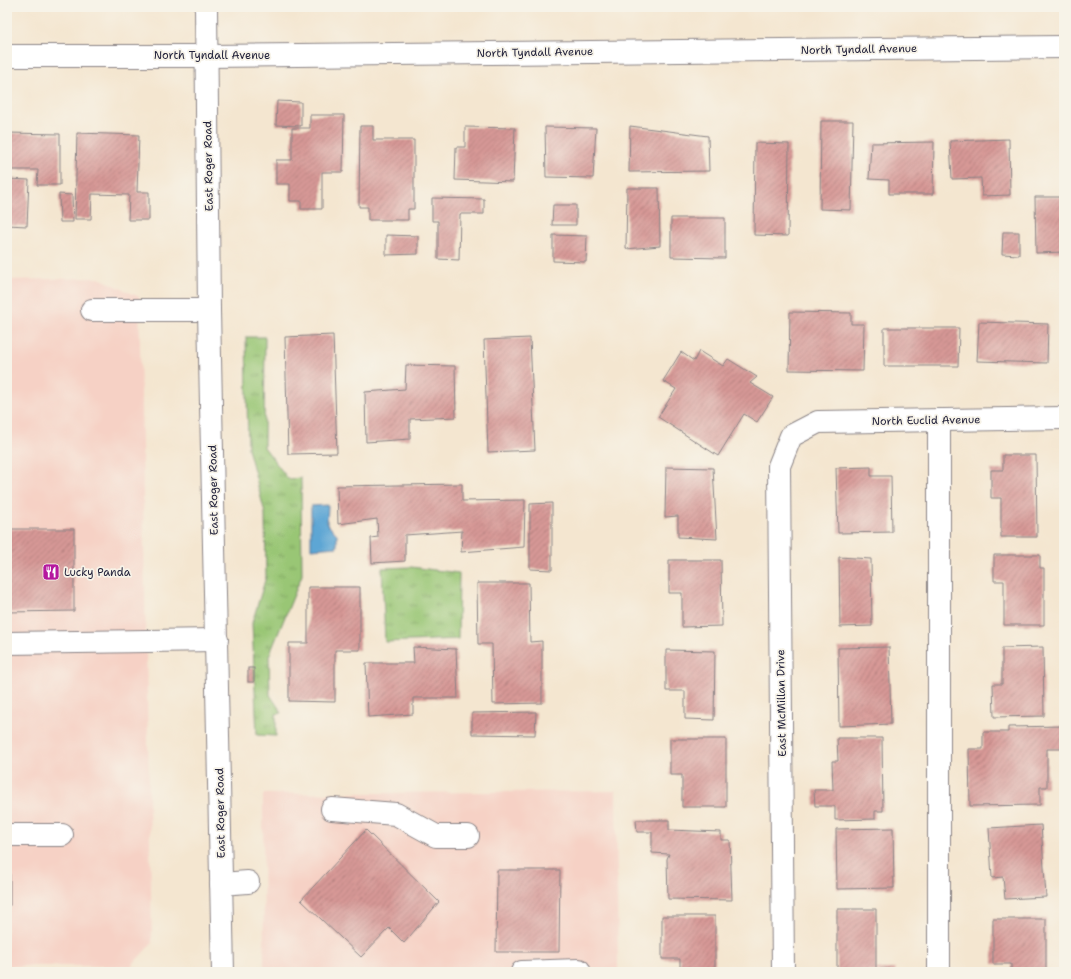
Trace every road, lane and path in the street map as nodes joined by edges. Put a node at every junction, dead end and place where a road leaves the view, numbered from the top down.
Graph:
1 (206, 7) edge
2 (1064, 47) edge
3 (7, 56) edge
4 (206, 56) junction
5 (92, 310) dead end
6 (209, 310) junction
7 (1064, 418) edge
8 (939, 420) junction
9 (791, 436) joint
10 (217, 640) junction
11 (7, 643) edge
12 (332, 809) dead end
13 (7, 835) edge
14 (62, 835) dead end
15 (468, 836) dead end
16 (248, 882) dead end
17 (221, 884) junction
18 (223, 972) edge
19 (522, 972) edge
20 (579, 972) edge
21 (784, 972) edge
22 (939, 972) edge

1 - 4 street, East Roger Road
2 - 4 street, North Tyndall Avenue
3 - 4 street, North Tyndall Avenue
4 - 6 street, East Roger Road
5 - 6 street
6 - 10 street, East Roger Road
7 - 8 street, North Euclid Avenue
8 - 9 street, North Euclid Avenue
8 - 22 street
9 - 21 street, East McMillan Drive
10 - 11 street
10 - 17 street, East Roger Road
12 - 15 street
13 - 14 street
16 - 17 street
17 - 18 street, East Roger Road
19 - 20 street

